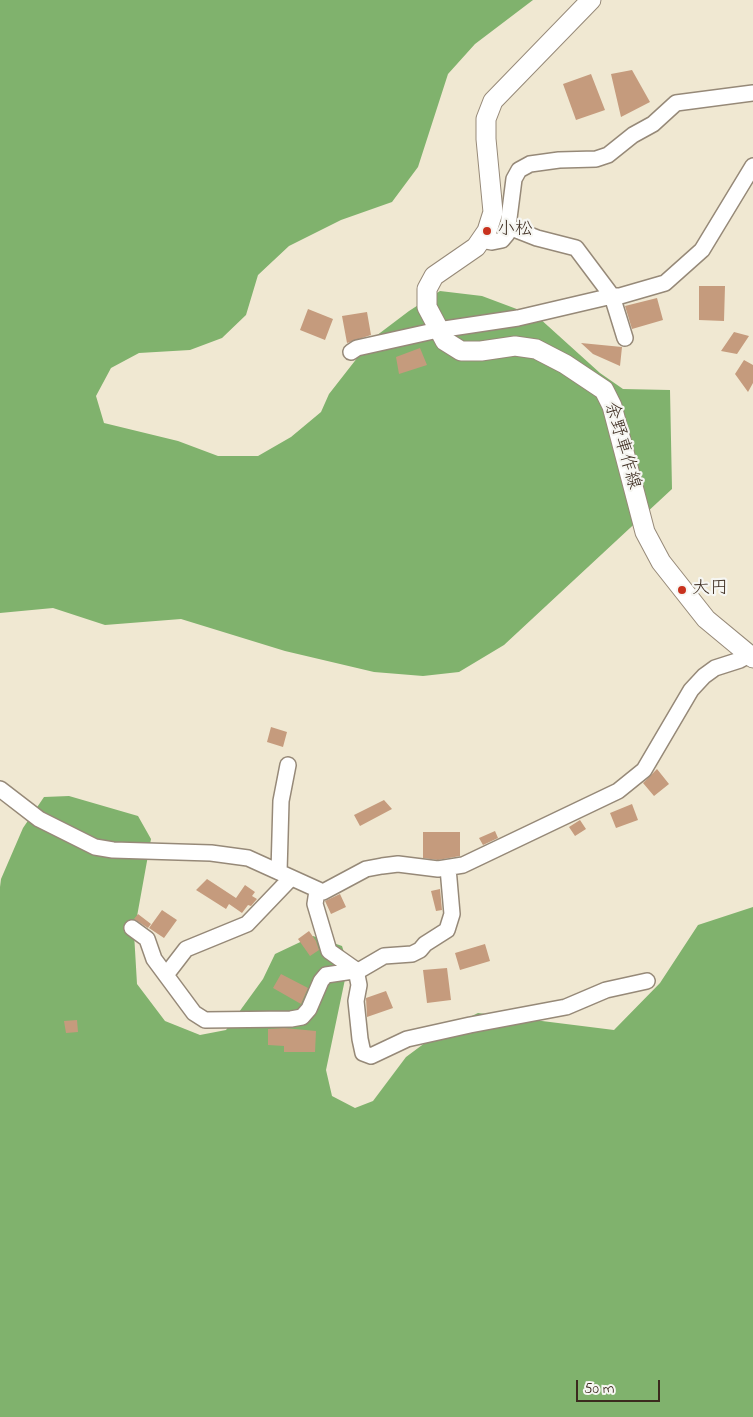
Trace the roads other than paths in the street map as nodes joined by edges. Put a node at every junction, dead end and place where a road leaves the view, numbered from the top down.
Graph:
1 (591, 0) edge
2 (753, 93) edge
3 (753, 166) edge
4 (509, 227) junction
5 (481, 240) junction
6 (612, 296) junction
7 (438, 330) junction
8 (626, 338) dead end
9 (351, 352) dead end
10 (751, 657) edge
11 (288, 766) dead end
12 (0, 789) edge
13 (448, 868) junction
14 (285, 875) junction
15 (317, 891) junction
16 (132, 928) dead end
17 (356, 970) junction
18 (166, 975) junction
19 (646, 981) dead end

1 - 5 main road, 余野車作線
2 - 4 street
3 - 6 street
4 - 5 street
4 - 6 street
5 - 7 main road, 余野車作線
6 - 7 street
6 - 8 street
7 - 9 street
7 - 10 main road, 余野車作線
10 - 13 street
11 - 14 street
12 - 14 street
13 - 15 street
13 - 17 street
14 - 15 street
14 - 18 street
15 - 17 street
16 - 18 street
17 - 18 street
17 - 19 street

